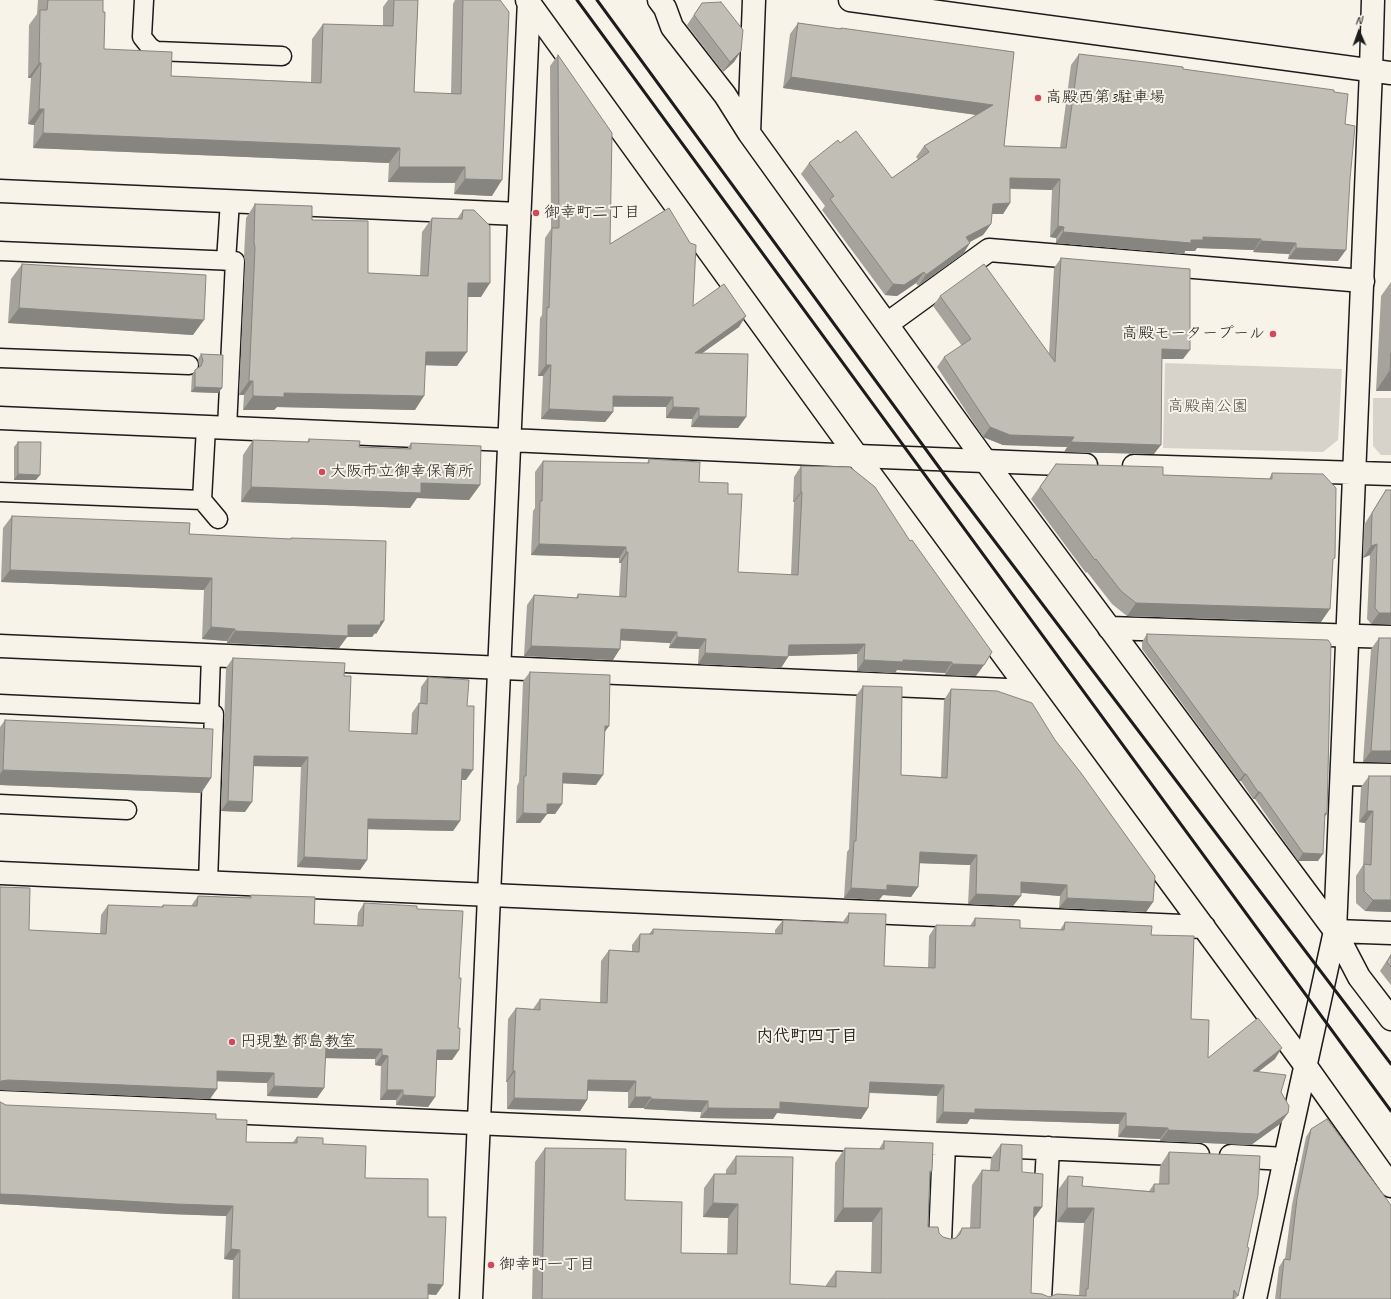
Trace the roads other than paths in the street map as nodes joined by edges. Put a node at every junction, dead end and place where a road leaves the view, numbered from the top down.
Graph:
1 (144, 0) edge
2 (659, 0) edge
3 (754, 0) edge
4 (850, 0) edge
5 (1373, 0) edge
6 (528, 1) edge
7 (282, 56) dead end
8 (1381, 72) edge
9 (748, 133) junction
10 (0, 191) edge
11 (230, 201) junction
12 (519, 214) junction
13 (0, 251) edge
14 (226, 261) junction
15 (1363, 282) junction
16 (887, 324) junction
17 (0, 358) edge
18 (189, 366) dead end
19 (0, 418) edge
20 (206, 427) junction
21 (227, 428) junction
22 (509, 440) junction
23 (858, 456) junction
24 (986, 462) junction
25 (1355, 473) junction
26 (1391, 474) edge
27 (0, 492) edge
28 (202, 500) junction
29 (218, 519) dead end
30 (1109, 628) junction
31 (1348, 635) junction
32 (1391, 636) edge
33 (0, 646) edge
34 (211, 655) junction
35 (499, 667) junction
36 (1030, 691) junction
37 (0, 704) edge
38 (209, 714) junction
39 (1342, 774) junction
40 (1391, 775) edge
41 (0, 804) edge
42 (127, 810) dead end
43 (0, 873) edge
44 (208, 882) junction
45 (489, 895) junction
46 (1204, 927) junction
47 (1335, 932) junction
48 (1391, 932) edge
49 (1391, 1019) edge
50 (1305, 1065) junction
51 (0, 1102) edge
52 (479, 1123) junction
53 (944, 1144) junction
54 (1048, 1148) junction
55 (1285, 1159) junction
56 (1391, 1186) edge
57 (940, 1241) edge
58 (471, 1299) edge
59 (1040, 1299) edge
60 (1255, 1299) edge

1 - 7 lane
2 - 9 street
3 - 9 street
4 - 8 street
5 - 8 street
6 - 12 street
6 - 23 street
8 - 15 street
9 - 16 street
10 - 11 street
11 - 12 street
11 - 14 lane
12 - 22 street
13 - 14 lane
14 - 21 lane
15 - 16 street
15 - 25 street
16 - 24 street
17 - 18 lane
19 - 20 street
20 - 21 street
20 - 28 lane
21 - 22 street
22 - 23 street
22 - 35 street
23 - 24 street
23 - 36 street
24 - 25 street
24 - 30 street
25 - 26 street
25 - 31 street
27 - 28 lane
28 - 29 lane
30 - 31 street
30 - 47 street
31 - 32 street
31 - 39 street
33 - 34 street
34 - 35 street
34 - 38 lane
35 - 36 street
35 - 45 street
36 - 46 street
37 - 38 lane
38 - 44 lane
39 - 40 street
39 - 47 street
41 - 42 lane
43 - 44 street
44 - 45 street
45 - 46 street
45 - 52 street
46 - 50 street
47 - 48 street
47 - 49 street
47 - 50 street
50 - 55 street
50 - 56 street
51 - 52 street
52 - 53 street
52 - 58 street
53 - 54 street
53 - 57 street
54 - 55 street
54 - 59 street
55 - 60 street

